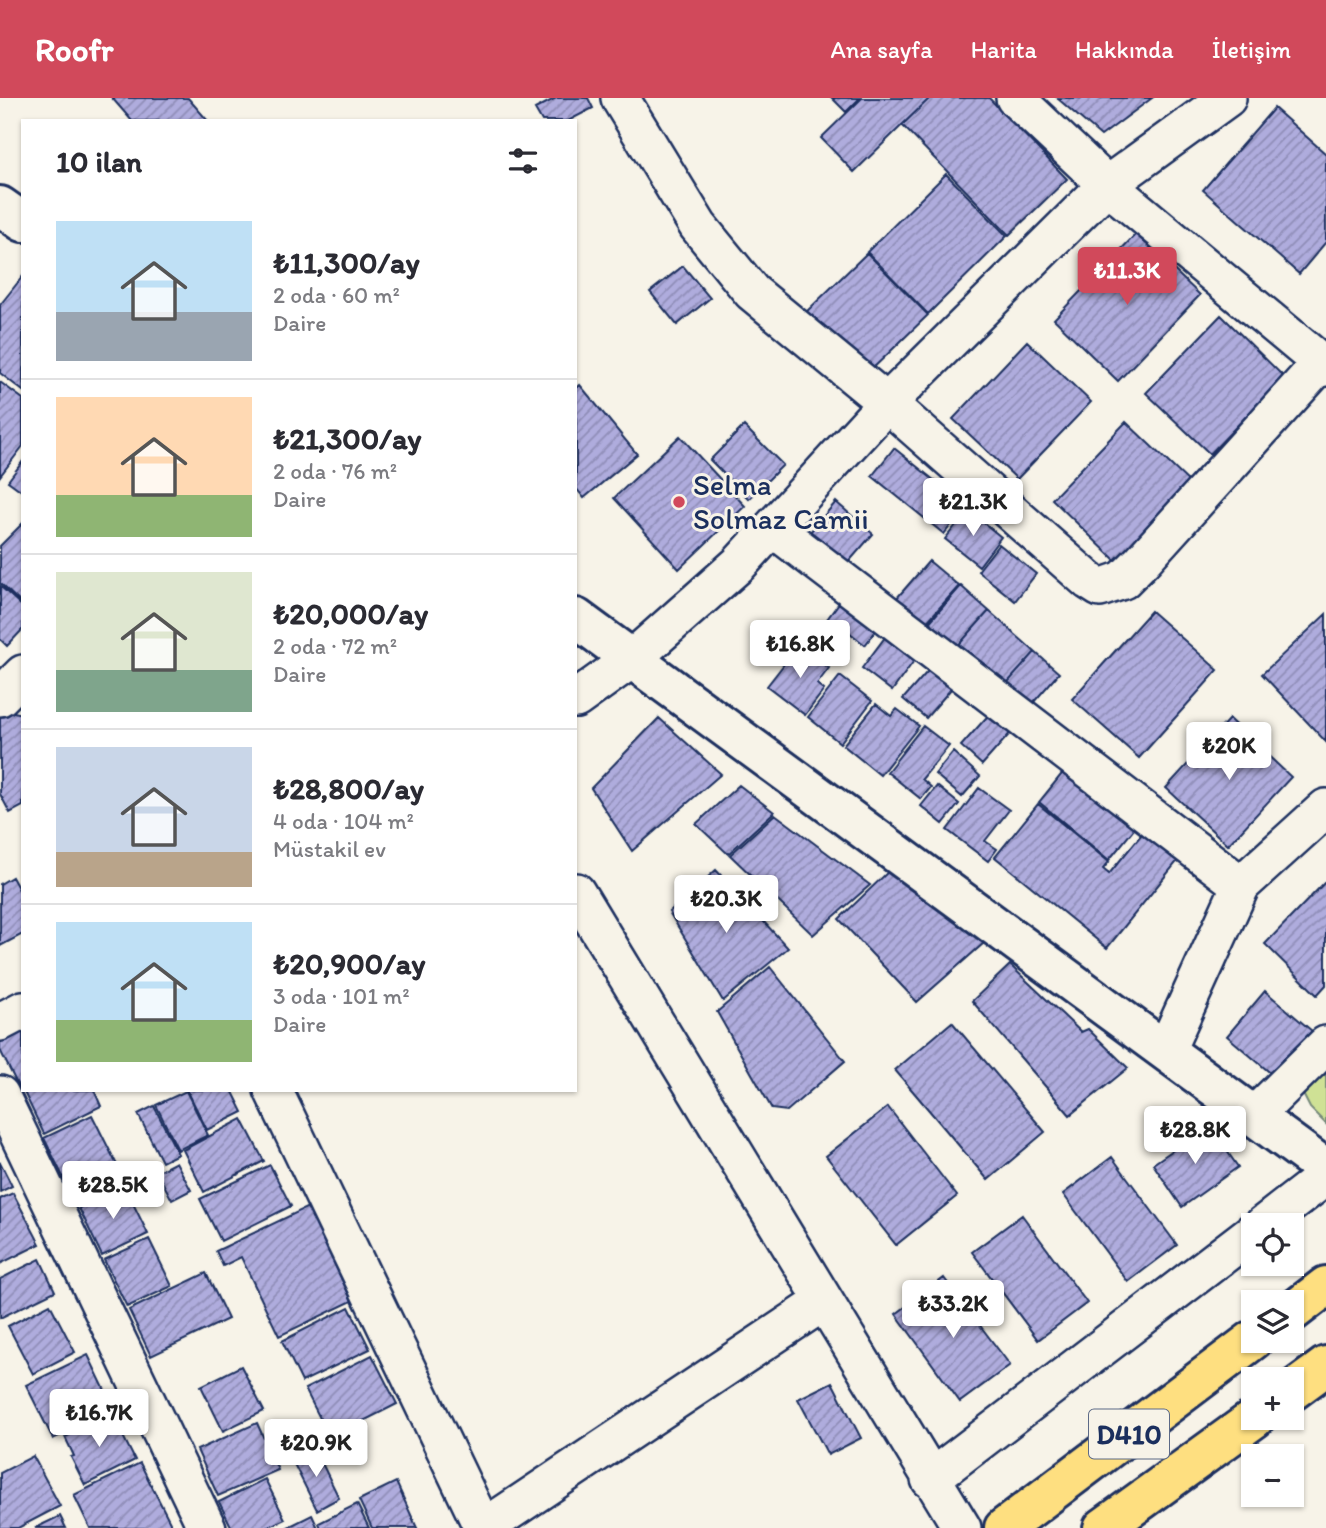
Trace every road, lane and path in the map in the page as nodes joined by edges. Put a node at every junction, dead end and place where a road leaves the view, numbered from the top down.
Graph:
1 (620, 98) edge
2 (1015, 98) edge
3 (1227, 98) edge
4 (1107, 184) junction
5 (0, 206) edge
6 (21, 221) edge
7 (1324, 365) edge
8 (887, 403) junction
9 (773, 528) junction
10 (577, 619) edge
11 (633, 658) junction
12 (21, 676) edge
13 (0, 697) edge
14 (577, 698) edge
15 (1326, 808) edge
16 (1241, 885) junction
17 (577, 894) edge
18 (21, 1011) edge
19 (0, 1022) edge
20 (1326, 1045) edge
21 (1166, 1050) junction
22 (274, 1092) edge
23 (0, 1095) edge
24 (1255, 1115) junction
25 (1326, 1169) edge
26 (1326, 1177) edge
27 (1278, 1213) edge
28 (1241, 1241) edge
29 (1326, 1286) edge
30 (823, 1303) junction
31 (1304, 1303) edge
32 (1241, 1349) edge
33 (1326, 1366) edge
34 (1304, 1382) edge
35 (1241, 1428) edge
36 (930, 1479) junction
37 (207, 1528) edge
38 (484, 1528) edge
39 (962, 1528) edge
40 (1004, 1528) edge
41 (1103, 1528) edge

1 - 8 street
2 - 4 street
3 - 4 street
4 - 7 street
4 - 8 street
5 - 6 street
7 - 8 street
8 - 9 street
9 - 11 street
9 - 16 street
10 - 11 street
11 - 14 street
11 - 21 street
12 - 13 street
15 - 16 street
16 - 21 street
17 - 30 street
18 - 19 street
20 - 24 street
21 - 24 street
22 - 38 street
23 - 37 street
24 - 25 street
26 - 27 street
28 - 36 street
29 - 31 highway
30 - 36 street
30 - 38 street
32 - 40 highway, D410
33 - 34 highway
35 - 41 highway, D410
36 - 39 street

